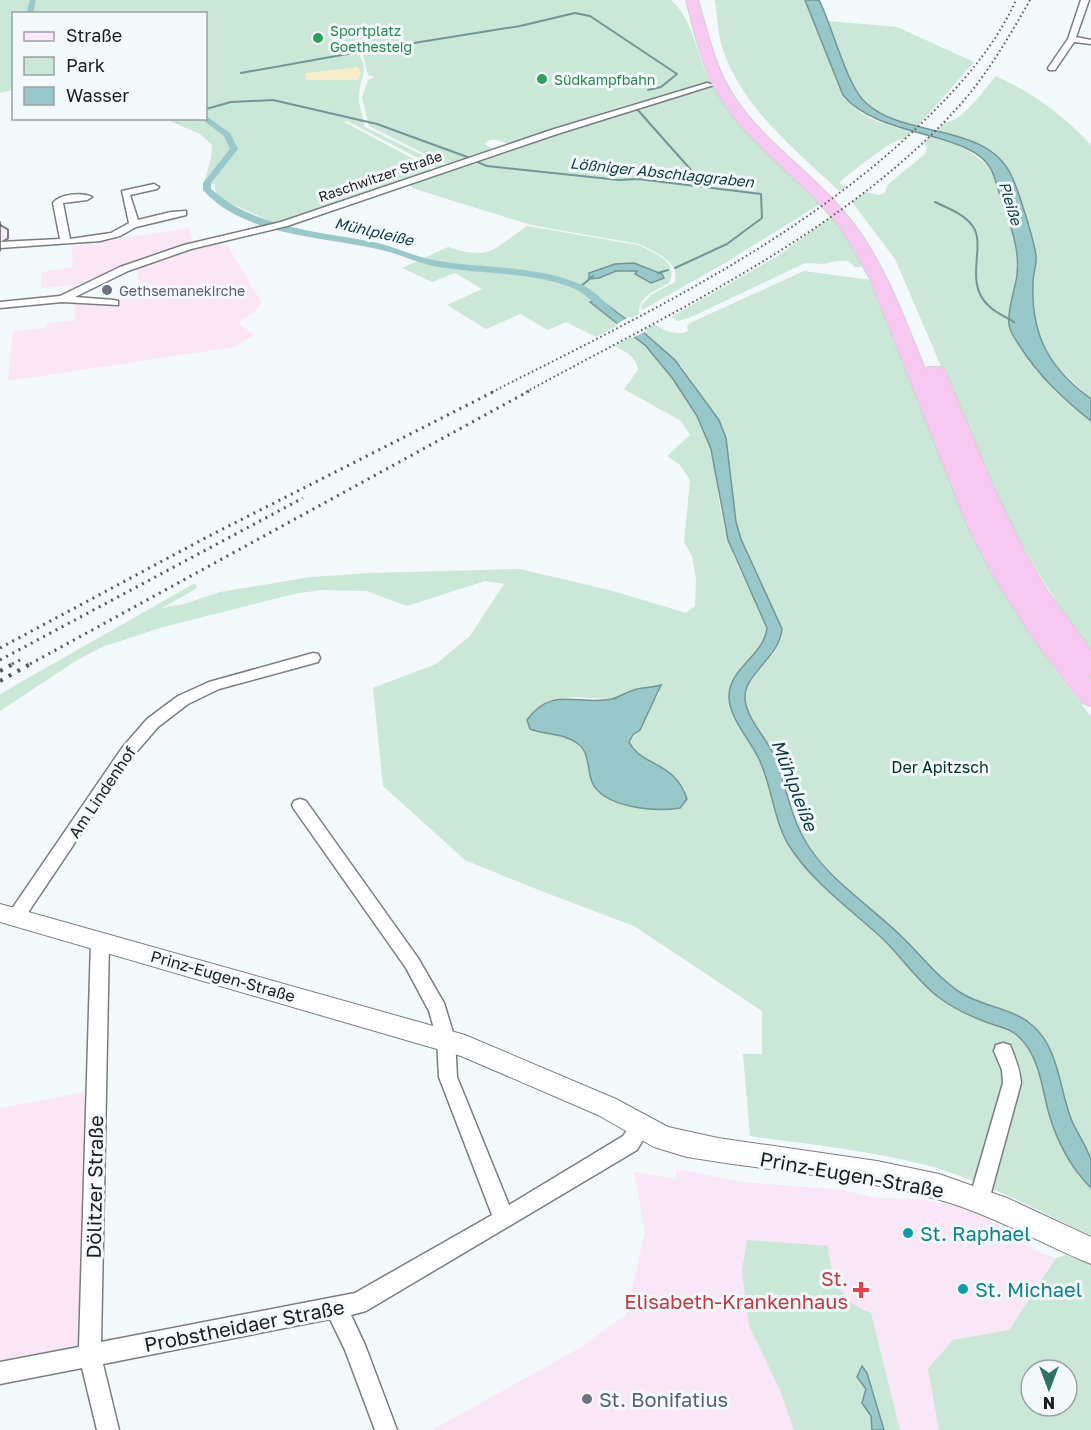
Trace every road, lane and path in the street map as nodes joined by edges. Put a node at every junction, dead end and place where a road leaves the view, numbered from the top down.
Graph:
1 (704, 0) edge
2 (1085, 0) edge
3 (686, 2) edge
4 (1072, 39) junction
5 (1091, 42) edge
6 (1052, 68) dead end
7 (710, 85) dead end
8 (154, 187) dead end
9 (87, 196) dead end
10 (183, 213) dead end
11 (134, 224) junction
12 (0, 230) edge
13 (0, 237) edge
14 (66, 242) junction
15 (0, 245) edge
16 (62, 299) junction
17 (114, 303) dead end
18 (0, 305) edge
19 (313, 658) dead end
20 (1091, 667) edge
21 (1091, 698) edge
22 (300, 805) dead end
23 (7, 916) edge
24 (100, 942) junction
25 (446, 1039) junction
26 (1003, 1051) dead end
27 (641, 1126) junction
28 (979, 1200) junction
29 (504, 1219) junction
30 (1091, 1251) edge
31 (336, 1308) junction
32 (90, 1354) junction
33 (0, 1373) edge
34 (108, 1430) edge
35 (386, 1430) edge

1 - 20 highway
2 - 4 street
3 - 21 highway
4 - 5 street
4 - 6 street
7 - 16 street, Raschwitzer Straße
8 - 11 street
9 - 14 street
10 - 11 street
11 - 14 street
12 - 13 main road
14 - 15 street
16 - 17 street, Raschwitzer Straße
16 - 18 street, Raschwitzer Straße
19 - 23 street, Am Lindenhof
22 - 25 street
23 - 24 street, Prinz-Eugen-Straße
24 - 25 street, Prinz-Eugen-Straße
24 - 32 street, Dölitzer Straße
25 - 27 street, Prinz-Eugen-Straße
25 - 29 street
26 - 28 street
27 - 28 street, Prinz-Eugen-Straße
27 - 29 street
28 - 30 street, Prinz-Eugen-Straße
29 - 31 street, Probstheidaer Straße
31 - 32 street, Probstheidaer Straße
31 - 35 street
32 - 33 street, Probstheidaer Straße
32 - 34 street, Dölitzer Straße

